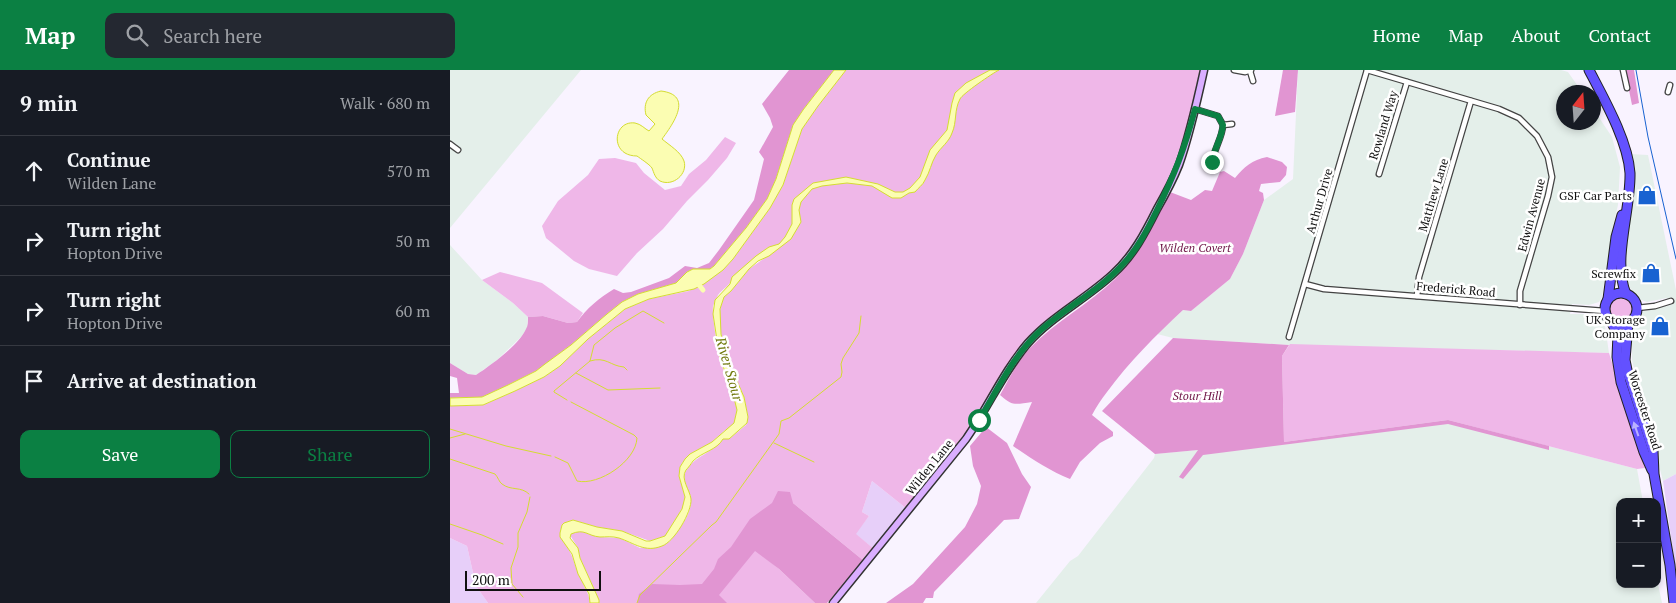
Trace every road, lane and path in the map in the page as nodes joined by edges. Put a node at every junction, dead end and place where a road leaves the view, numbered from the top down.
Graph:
1 (1204, 70) edge
2 (1234, 70) edge
3 (1367, 70) edge
4 (1589, 70) edge
5 (1622, 70) edge
6 (1250, 71) edge
7 (1253, 80) dead end
8 (1407, 82) junction
9 (1627, 88) dead end
10 (1669, 88) dead end
11 (1676, 88) edge
12 (1471, 101) junction
13 (1195, 109) junction
14 (1232, 124) dead end
15 (1223, 125) junction
16 (450, 144) edge
17 (458, 150) dead end
18 (1212, 168) dead end
19 (1379, 174) dead end
20 (1630, 186) junction
21 (1305, 284) junction
22 (1626, 294) junction
23 (1416, 296) junction
24 (1608, 299) junction
25 (1671, 301) dead end
26 (1520, 305) junction
27 (1637, 308) junction
28 (1605, 311) junction
29 (1612, 323) junction
30 (1628, 324) junction
31 (1289, 337) dead end
32 (1654, 474) junction
33 (832, 603) edge
34 (1674, 603) edge

1 - 13 street, Wilden Lane
2 - 6 street
3 - 8 street, Edwin Avenue
3 - 21 street, Arthur Drive
4 - 20 highway
5 - 9 street
6 - 7 street
8 - 12 street, Edwin Avenue
8 - 19 street, Rowland Way
10 - 11 street
12 - 23 street, Matthew Lane
12 - 26 street, Edwin Avenue
13 - 15 street
13 - 33 street, Wilden Lane
14 - 15 street
15 - 18 street
16 - 17 street
20 - 22 highway
20 - 24 highway
21 - 23 street, Frederick Road
21 - 31 street, Arthur Drive
22 - 24 highway
22 - 27 highway
23 - 26 street, Frederick Road
24 - 28 highway
25 - 27 street
26 - 28 street, Frederick Road
27 - 30 highway, Worcester Road
28 - 29 highway, Worcester Road
29 - 30 highway
32 -> 29 highway, Worcester Road
30 - 32 highway, Worcester Road
32 - 34 highway, Worcester Road

